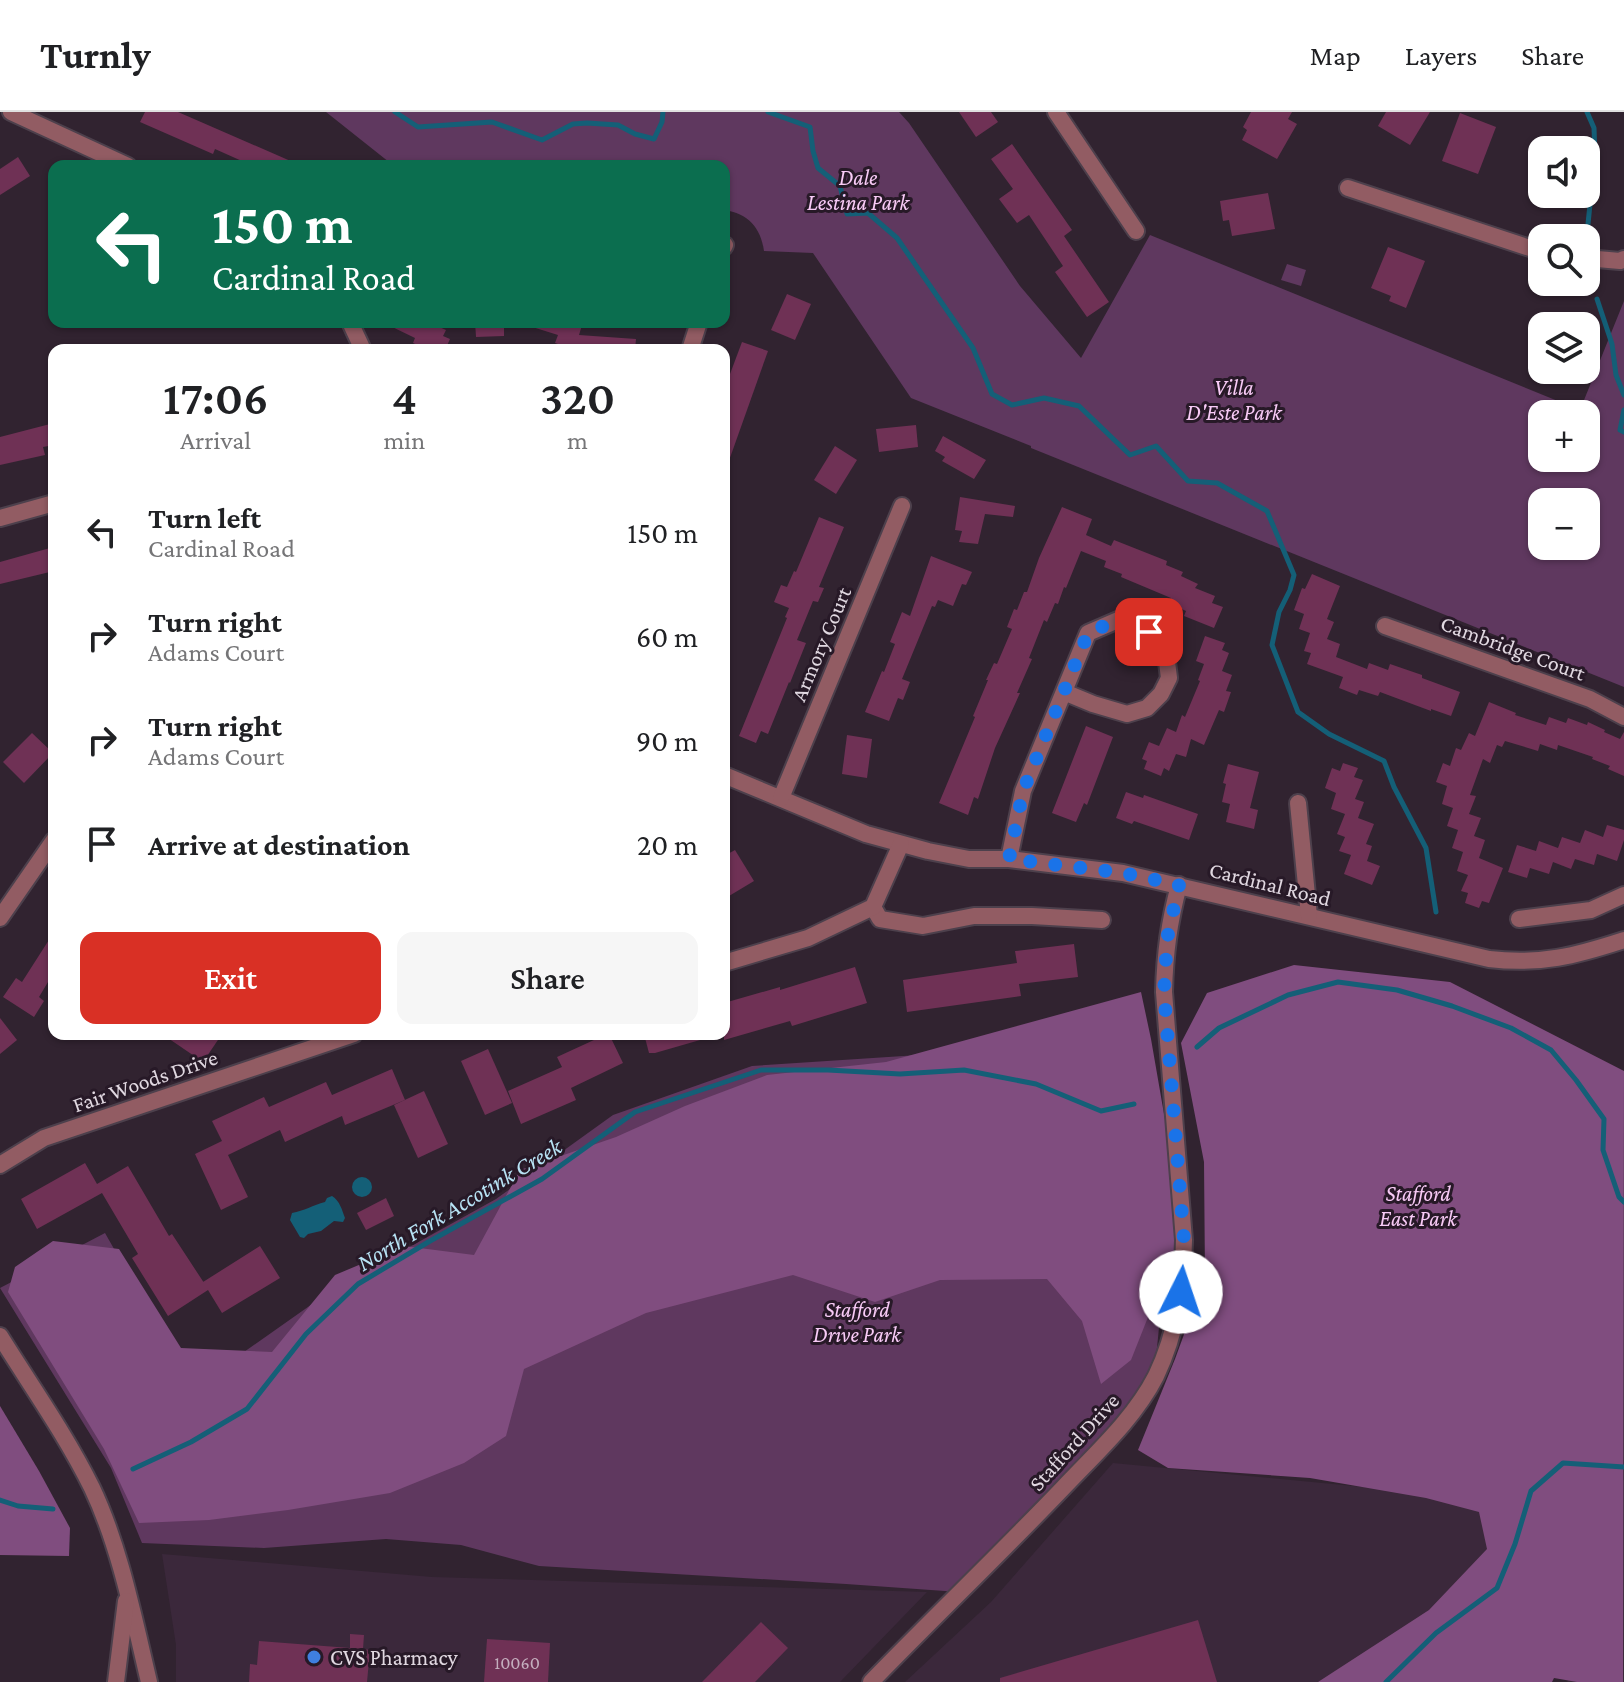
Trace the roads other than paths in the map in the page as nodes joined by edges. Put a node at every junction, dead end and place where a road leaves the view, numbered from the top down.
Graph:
1 (11, 112) edge
2 (1056, 112) edge
3 (115, 160) edge
4 (1348, 188) dead end
5 (1136, 231) dead end
6 (1528, 247) edge
7 (1600, 259) edge
8 (1624, 259) edge
9 (48, 505) edge
10 (902, 506) dead end
11 (0, 518) edge
12 (1385, 626) dead end
13 (1064, 692) junction
14 (1624, 717) edge
15 (730, 777) edge
16 (781, 798) junction
17 (1298, 803) dead end
18 (901, 844) junction
19 (48, 849) edge
20 (1009, 859) junction
21 (1179, 885) junction
22 (1624, 895) edge
23 (873, 907) junction
24 (1309, 916) junction
25 (0, 918) edge
26 (1519, 919) dead end
27 (1102, 920) dead end
28 (1624, 940) edge
29 (730, 961) edge
30 (336, 1040) edge
31 (0, 1165) edge
32 (0, 1336) edge
33 (127, 1591) junction
34 (116, 1682) edge
35 (149, 1682) edge
36 (871, 1682) edge

1 - 3 street
2 - 5 street
4 - 6 street
7 - 8 street
9 - 11 street
10 - 16 street, Armory Court
12 - 14 street, Cambridge Court
13 - 13 street
13 - 20 street
15 - 16 street, Cardinal Road
16 - 18 street, Cardinal Road
17 - 24 street
18 - 20 street, Cardinal Road
18 - 23 street
19 - 25 street
20 - 21 street, Cardinal Road
21 - 24 street, Cardinal Road
21 - 36 street, Stafford Drive
22 - 26 street
23 - 27 street
23 - 29 street
24 - 28 street, Cardinal Road
30 - 31 street, Fair Woods Drive
32 - 33 street
33 - 34 street
33 - 35 street

